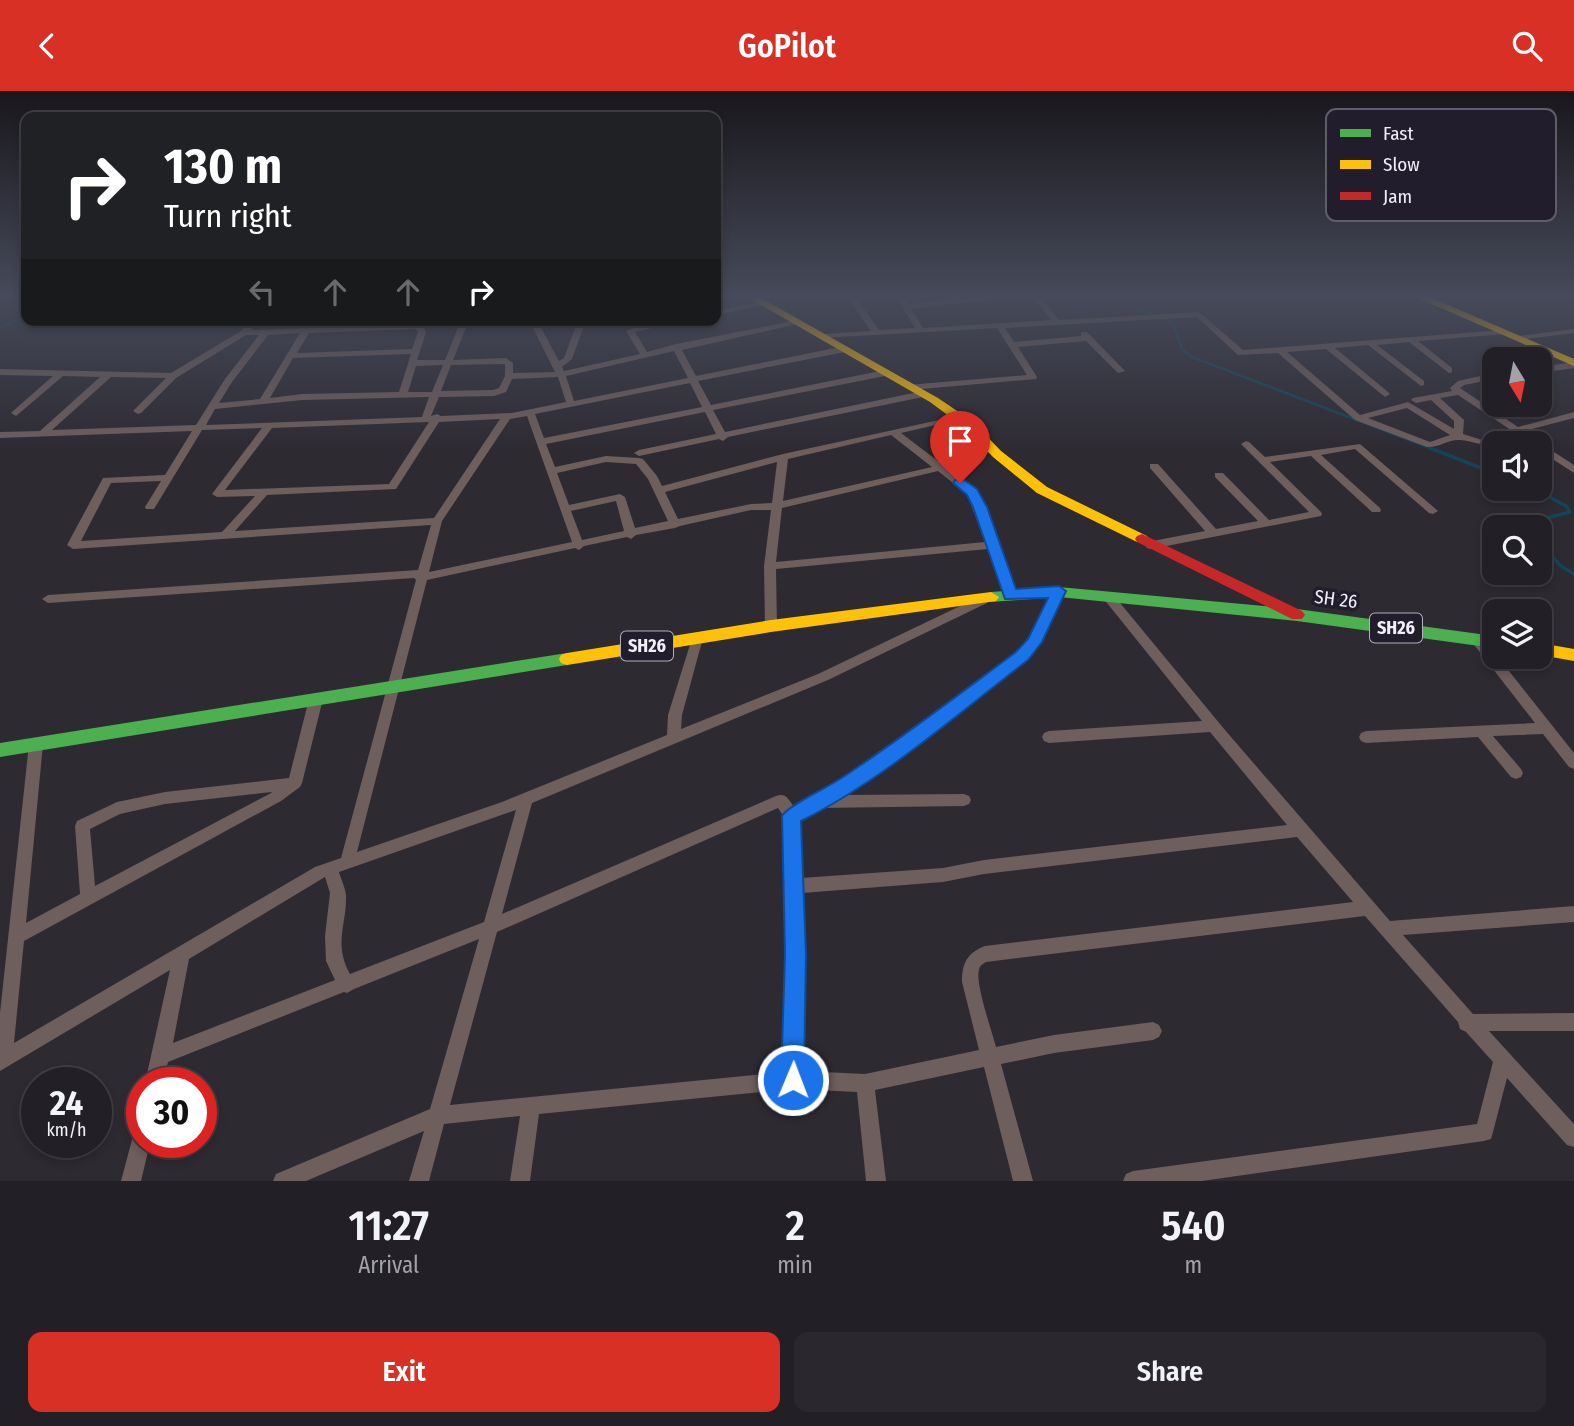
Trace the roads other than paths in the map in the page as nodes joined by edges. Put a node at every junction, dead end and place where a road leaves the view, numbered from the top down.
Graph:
1 (676, 348) edge
2 (218, 349) edge
3 (253, 349) edge
4 (295, 349) edge
5 (455, 349) edge
6 (548, 349) edge
7 (572, 349) edge
8 (641, 349) edge
9 (670, 349) edge
10 (845, 349) joint
11 (1016, 349) edge
12 (1099, 349) edge
13 (1237, 349) edge
14 (1294, 349) edge
15 (1331, 349) edge
16 (1377, 349) edge
17 (1422, 349) edge
18 (1542, 349) edge
19 (1280, 350) junction
20 (416, 351) joint
21 (644, 353) junction
22 (291, 356) junction
23 (412, 363) junction
24 (450, 364) junction
25 (1574, 364) edge
26 (1552, 368) edge
27 (559, 370) junction
28 (1449, 370) dead end
29 (1121, 371) dead end
30 (0, 372) edge
31 (12, 372) junction
32 (61, 373) junction
33 (885, 373) junction
34 (108, 374) junction
35 (173, 376) junction
36 (509, 376) junction
37 (693, 379) junction
38 (1482, 379) edge
39 (0, 382) edge
40 (1421, 383) dead end
41 (916, 390) junction
42 (1460, 392) junction
43 (1385, 394) dead end
44 (403, 395) junction
45 (436, 395) junction
46 (1433, 397) junction
47 (1416, 400) dead end
48 (263, 401) junction
49 (571, 404) junction
50 (215, 406) junction
51 (708, 409) junction
52 (138, 411) dead end
53 (530, 412) junction
54 (16, 413) dead end
55 (1574, 415) edge
56 (507, 416) junction
57 (431, 417) junction
58 (958, 418) junction
59 (1358, 418) junction
60 (270, 425) junction
61 (200, 429) junction
62 (1517, 430) joint
63 (893, 432) junction
64 (42, 434) junction
65 (0, 435) edge
66 (1458, 436) junction
67 (723, 438) junction
68 (541, 442) junction
69 (1482, 443) edge
70 (1246, 445) dead end
71 (639, 453) dead end
72 (1314, 453) junction
73 (1552, 454) edge
74 (783, 457) junction
75 (1262, 460) junction
76 (1153, 466) dead end
77 (940, 468) junction
78 (1574, 470) edge
79 (551, 471) junction
80 (1219, 475) dead end
81 (168, 478) junction
82 (659, 490) junction
83 (264, 492) junction
84 (777, 506) junction
85 (150, 507) dead end
86 (565, 509) junction
87 (1376, 510) dead end
88 (1433, 511) dead end
89 (437, 521) junction
90 (1266, 523) junction
91 (675, 525) junction
92 (1213, 533) junction
93 (631, 535) junction
94 (224, 536) junction
95 (990, 545) junction
96 (1151, 545) junction
97 (579, 546) junction
98 (770, 566) junction
99 (420, 576) junction
100 (1059, 591) junction
101 (1010, 595) junction
102 (1107, 595) junction
103 (988, 597) junction
104 (48, 599) dead end
105 (1297, 615) junction
106 (771, 626) junction
107 (697, 638) junction
108 (1476, 639) junction
109 (1482, 640) edge
110 (1552, 651) edge
111 (1574, 655) edge
112 (396, 685) junction
113 (316, 699) junction
114 (1212, 726) junction
115 (1547, 728) junction
116 (1481, 731) junction
117 (1049, 737) dead end
118 (1366, 737) dead end
119 (674, 738) junction
120 (36, 744) junction
121 (0, 750) edge
122 (1574, 762) edge
123 (1516, 773) dead end
124 (295, 783) junction
125 (526, 799) junction
126 (964, 800) dead end
127 (819, 803) junction
128 (791, 816) junction
129 (1299, 830) junction
130 (347, 863) junction
131 (330, 869) junction
132 (794, 887) junction
133 (88, 899) junction
134 (1367, 908) junction
135 (1574, 914) edge
136 (490, 927) junction
137 (1385, 929) junction
138 (16, 937) junction
139 (182, 953) junction
140 (347, 985) junction
141 (1574, 1021) edge
142 (1466, 1023) junction
143 (1153, 1031) dead end
144 (161, 1056) junction
145 (988, 1059) junction
146 (2, 1060) edge
147 (1502, 1060) junction
148 (158, 1067) edge
149 (793, 1080) junction
150 (865, 1083) junction
151 (531, 1106) junction
152 (438, 1115) junction
153 (1574, 1138) edge
154 (137, 1158) edge
155 (131, 1181) edge
156 (283, 1181) edge
157 (418, 1181) edge
158 (520, 1181) edge
159 (876, 1181) edge
160 (1023, 1181) edge
161 (1133, 1181) edge

1 - 37 street
2 - 35 street
3 - 50 street
4 - 22 street
5 - 24 street
6 - 27 street
7 - 27 street
8 - 21 street
9 - 21 street
10 - 33 main road
10 - 37 street
11 - 41 street
12 - 29 street
13 - 19 street
14 - 19 street
15 - 43 street
16 - 40 street
17 - 28 street
18 - 25 main road
19 - 59 street
20 - 22 street
20 - 23 street
21 - 27 street
22 - 48 street
23 - 24 street
23 - 44 street
24 - 36 street
24 - 45 street
25 - 26 street
27 - 36 street
27 - 49 street
30 - 31 street
31 - 32 street
31 - 39 street
32 - 34 street
32 - 54 street
33 - 41 main road
33 - 51 street
34 - 35 street
34 - 64 street
35 - 52 street
36 - 45 street
37 - 49 street
37 - 51 street
38 - 42 street
41 - 58 main road
41 - 67 street
42 - 46 street
42 - 62 street
44 - 45 street
44 - 48 street
45 - 57 street
46 - 47 street
46 - 66 street
48 - 50 street
49 - 53 street
50 - 61 street
51 - 67 street
51 - 68 street
53 - 56 street
53 - 68 street
55 - 62 street
56 - 57 street
56 - 89 street
57 - 60 street
57 - 83 street
58 - 63 street
58 - 96 main road
59 - 66 street
59 - 66 street
60 - 61 street
60 - 83 street
61 - 64 street
61 - 81 street
63 - 74 street
63 - 77 street
64 - 65 street
66 - 69 street
67 - 71 street
68 - 79 street
70 - 75 street
72 - 75 street
72 - 87 street
72 - 88 street
73 - 78 street
74 - 82 street
74 - 84 street
75 - 90 street
76 - 92 street
77 - 84 street
77 - 95 street
79 - 82 street
79 - 86 street
80 - 90 street
81 - 85 street
81 - 94 street
82 - 91 street
83 - 94 street
84 - 91 street
84 - 98 street
86 - 93 street
86 - 97 street
89 - 94 street
89 - 99 street
90 - 92 street
91 - 93 street
92 - 96 street
93 - 97 street
95 - 98 street
95 - 101 street
96 - 105 main road
97 - 99 street
98 - 106 street
99 - 104 street
99 - 112 street
100 - 101 main road, SH26
100 - 102 main road, SH26
100 - 127 street
101 - 103 main road, SH26
102 - 105 main road, SH26
102 - 114 street
103 - 106 main road, SH26
103 - 119 street
105 - 108 main road, SH 26 / SH26
106 - 107 main road, SH26
107 - 112 main road, SH26
107 - 119 street
108 - 109 main road, SH 26 / SH26
108 - 115 street
110 - 111 main road
112 - 113 main road, SH26
112 - 130 street
113 - 120 main road, SH26
113 - 124 street
114 - 117 street
114 - 129 street
115 - 116 street
115 - 122 street
116 - 118 street
116 - 123 street
119 - 125 street
120 - 121 main road, SH26
120 - 138 street
124 - 133 street
124 - 133 street
125 - 130 street
125 - 136 street
126 - 127 street
127 - 128 street
128 - 132 street
128 - 136 street
129 - 132 street
129 - 134 street
130 - 131 street
131 - 139 street
131 - 140 street
132 - 149 street
133 - 138 street
134 - 137 street
134 - 145 street
135 - 137 street
136 - 140 street
136 - 152 street
137 - 142 street
138 - 146 street
139 - 144 street
139 - 146 street
140 - 144 street
141 - 142 street
142 - 147 street
143 - 145 street
144 - 148 street
145 - 150 street
145 - 160 street
147 - 153 street
147 - 161 street
149 - 150 street
149 - 151 street
150 - 159 street
151 - 152 street
151 - 158 street
152 - 156 street
152 - 157 street
154 - 155 street

